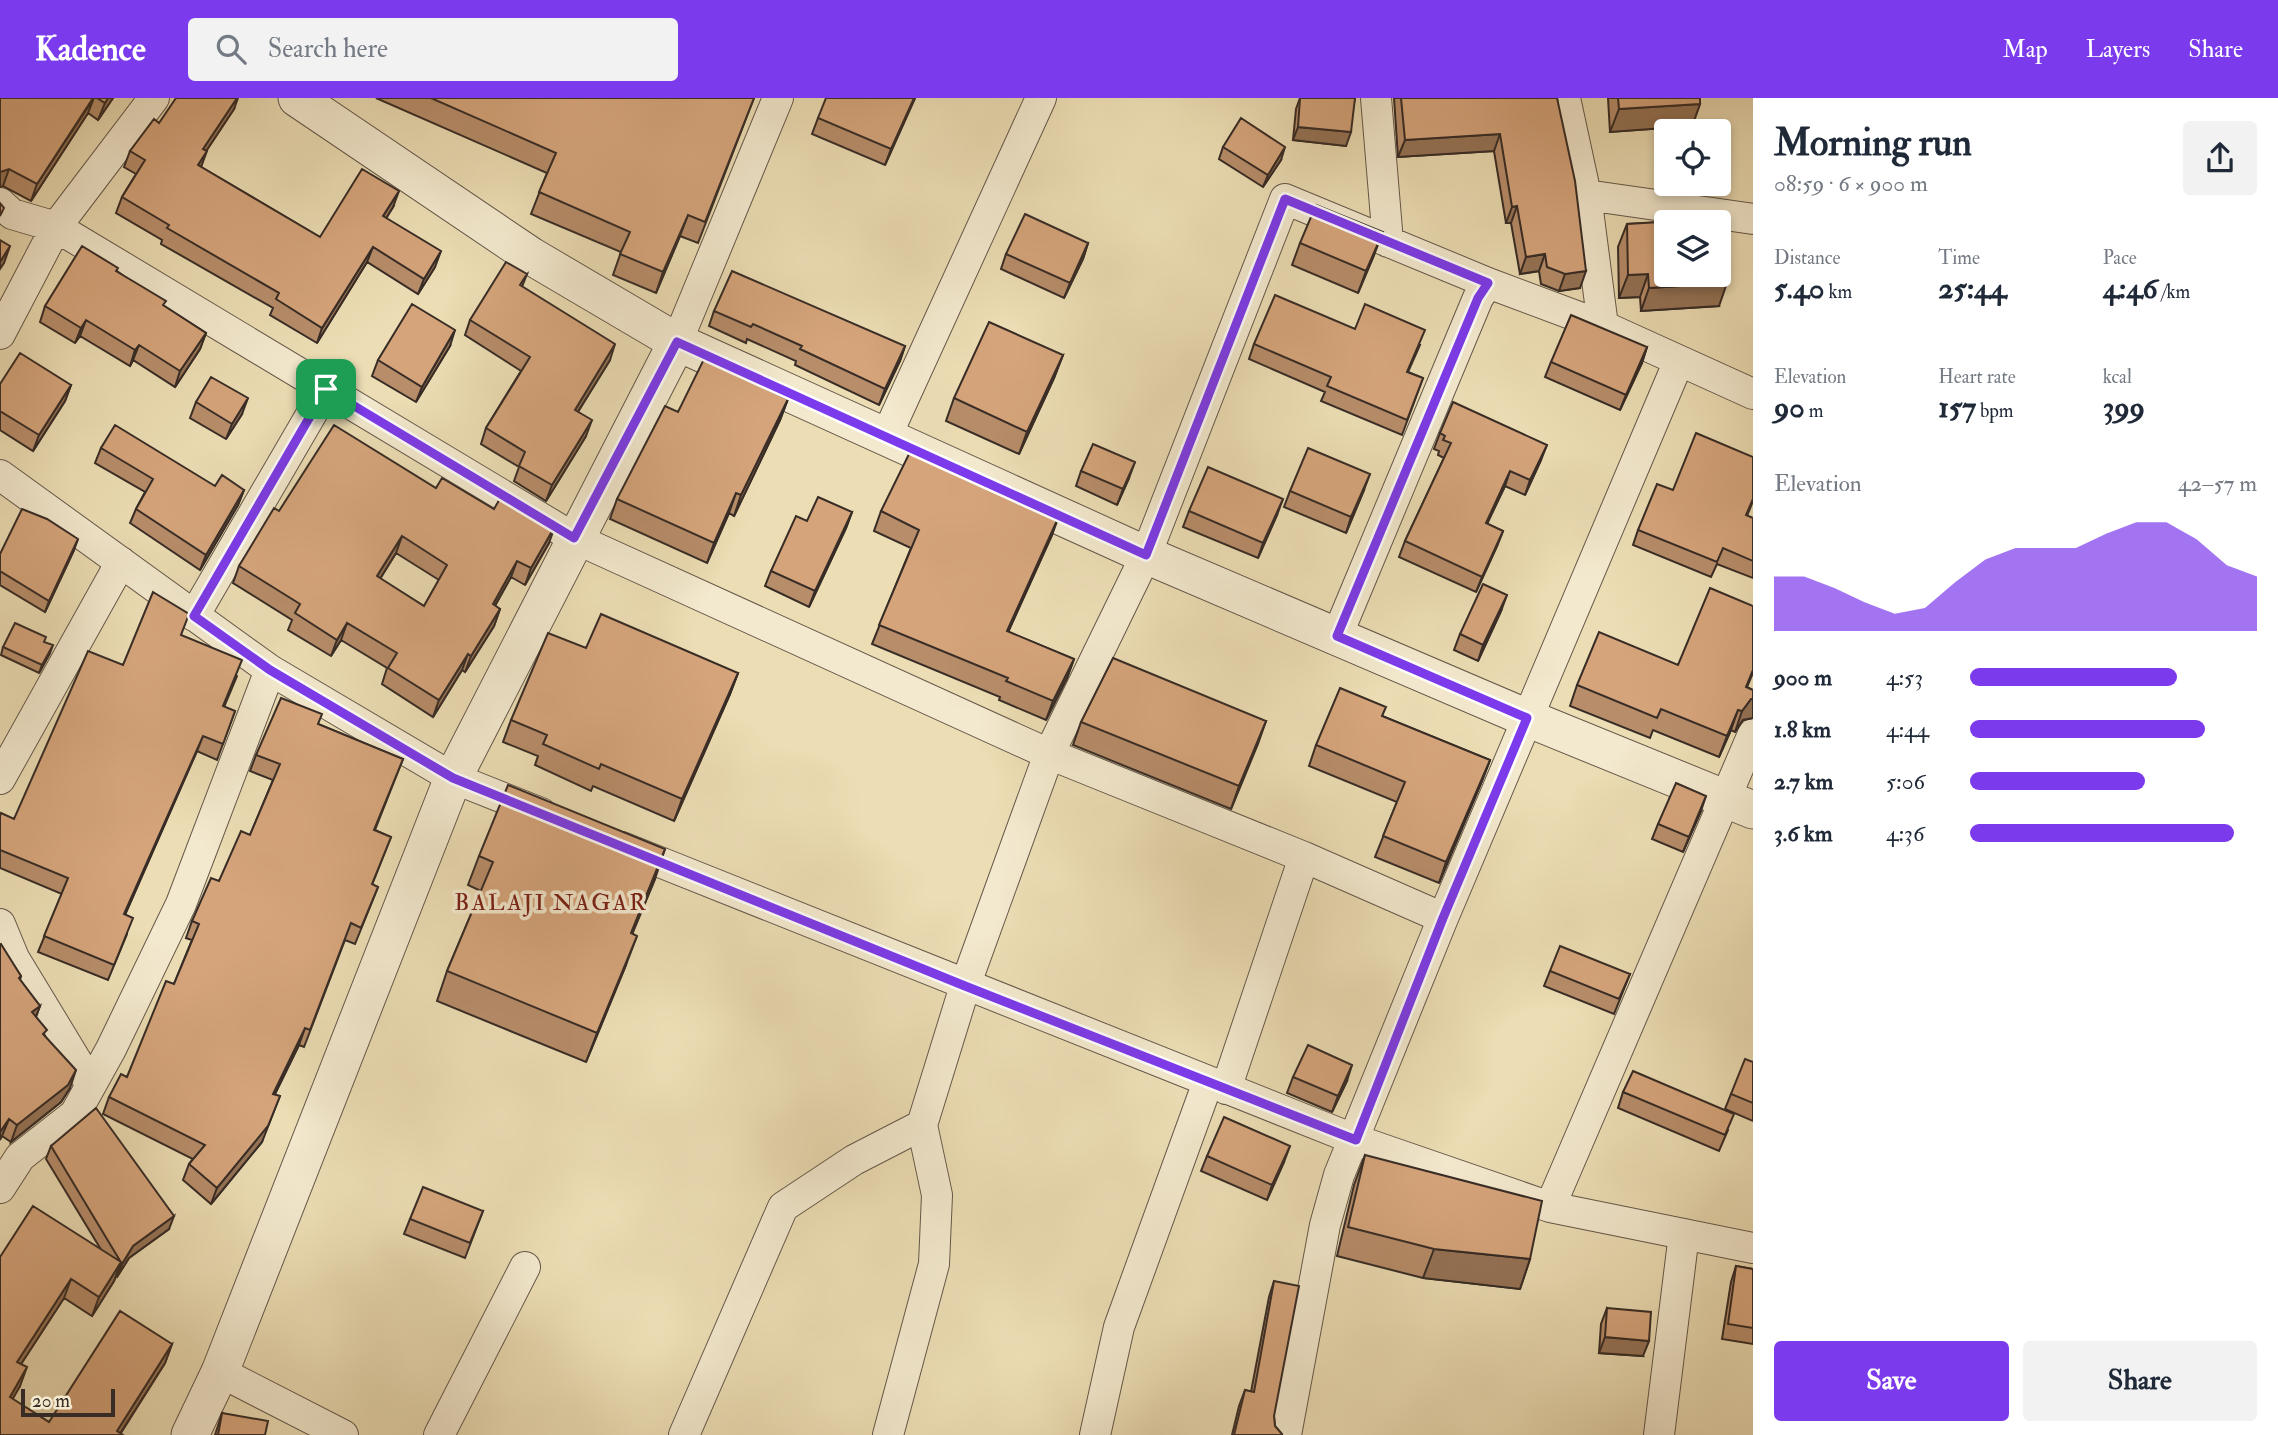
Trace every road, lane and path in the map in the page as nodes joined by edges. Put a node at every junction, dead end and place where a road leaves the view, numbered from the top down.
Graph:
1 (154, 98) edge
2 (778, 98) edge
3 (1041, 98) edge
4 (1376, 98) edge
5 (1565, 98) edge
6 (312, 103) edge
7 (1586, 195) junction
8 (0, 203) edge
9 (1753, 219) edge
10 (56, 227) junction
11 (1388, 242) junction
12 (1488, 283) junction
13 (1603, 326) junction
14 (0, 334) edge
15 (677, 342) junction
16 (1678, 363) junction
17 (326, 389) junction
18 (1753, 394) edge
19 (886, 437) junction
20 (0, 475) edge
21 (574, 538) junction
22 (1146, 555) junction
23 (121, 562) junction
24 (194, 616) junction
25 (1337, 636) junction
26 (270, 670) junction
27 (1527, 718) junction
28 (1753, 734) edge
29 (1049, 754) junction
30 (453, 778) junction
31 (0, 779) edge
32 (1739, 804) edge
33 (1304, 857) junction
34 (1443, 918) junction
35 (0, 924) edge
36 (965, 986) junction
37 (91, 1085) junction
38 (1217, 1085) junction
39 (922, 1125) junction
40 (1356, 1140) junction
41 (0, 1188) edge
42 (1550, 1207) junction
43 (1684, 1234) junction
44 (1753, 1248) edge
45 (525, 1267) dead end
46 (220, 1372) junction
47 (306, 1427) edge
48 (190, 1435) edge
49 (343, 1435) edge
50 (439, 1435) edge
51 (684, 1435) edge
52 (888, 1435) edge
53 (1096, 1435) edge
54 (1286, 1435) edge
55 (1659, 1435) edge

1 - 10 street
2 - 15 street
3 - 19 street
4 - 11 street
5 - 7 street
6 - 15 street
7 - 9 street
7 - 13 street
8 - 10 street
10 - 14 street
10 - 17 street
11 - 12 street
11 - 22 street
12 - 13 street
12 - 25 street
13 - 16 street
15 - 19 street
15 - 21 street
16 - 18 street
16 - 27 street
17 - 21 street
17 - 24 street
19 - 22 street
20 - 23 street
21 - 29 street
21 - 30 street
22 - 25 street
22 - 29 street
23 - 24 street
23 - 31 street
24 - 26 street
25 - 27 street
26 - 30 street
26 - 37 street
27 - 32 street
27 - 34 street
28 - 32 street
29 - 33 street
29 - 36 street
30 - 36 street
30 - 46 street
32 - 42 street
33 - 34 street
33 - 38 street
34 - 40 street
35 - 37 street
36 - 38 street
36 - 39 street
37 - 41 street
38 - 40 street
38 - 53 street
39 - 51 street
39 - 52 street
40 - 42 street
40 - 54 street
42 - 43 street
43 - 44 street
43 - 55 street
45 - 50 street
46 - 47 street
46 - 48 street
47 - 49 street

